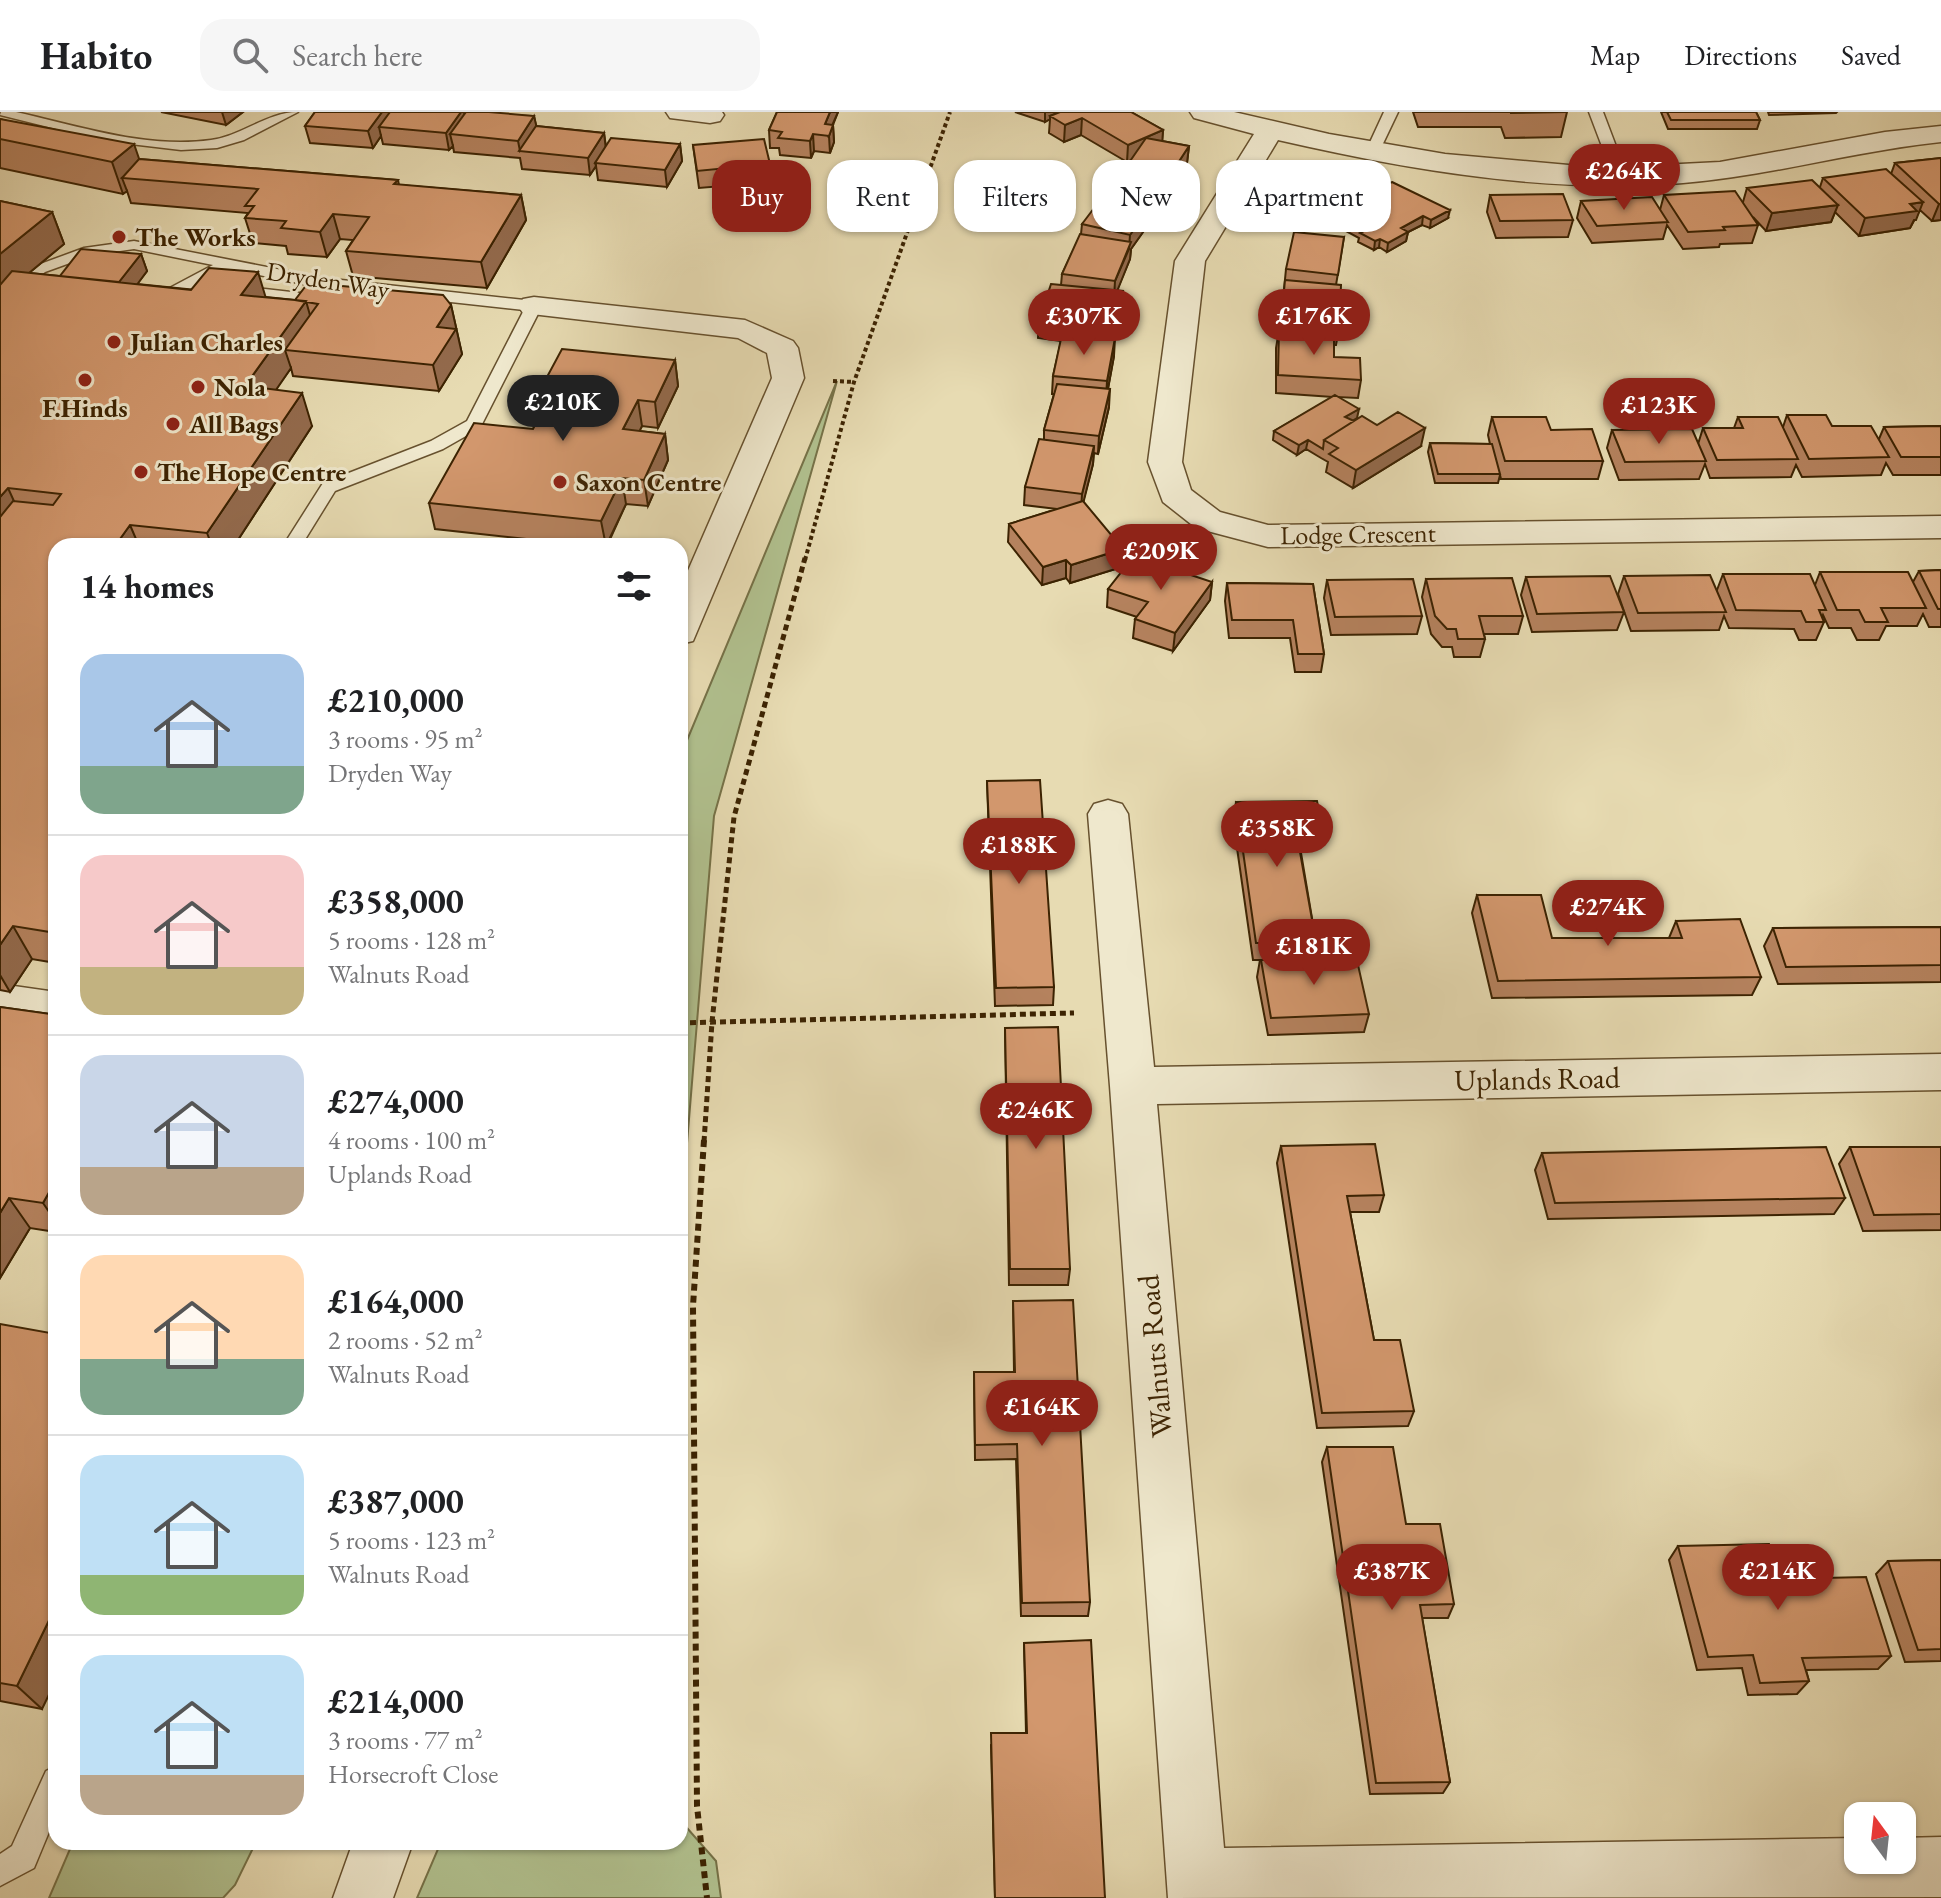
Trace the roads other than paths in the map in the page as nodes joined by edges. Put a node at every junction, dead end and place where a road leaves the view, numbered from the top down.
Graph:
1 (8, 112) edge
2 (291, 112) edge
3 (680, 112) edge
4 (1204, 112) edge
5 (1391, 112) edge
6 (1596, 112) edge
7 (710, 115) dead end
8 (1269, 132) junction
9 (1941, 134) edge
10 (1373, 151) junction
11 (1621, 178) junction
12 (228, 264) junction
13 (220, 293) edge
14 (447, 296) junction
15 (0, 303) edge
16 (346, 304) edge
17 (376, 304) edge
18 (534, 306) junction
19 (138, 316) edge
20 (1941, 527) edge
21 (297, 538) edge
22 (688, 613) edge
23 (1108, 814) dead end
24 (0, 1001) edge
25 (48, 1008) edge
26 (1941, 1072) edge
27 (1133, 1086) junction
28 (48, 1799) edge
29 (380, 1850) edge
30 (1941, 1867) edge
31 (0, 1871) edge
32 (1197, 1889) edge
33 (363, 1898) edge

1 - 2 lane
3 - 7 street
4 - 8 street
5 - 10 lane
6 - 11 lane
8 - 10 street
8 - 20 street, Lodge Crescent
9 - 11 street
10 - 11 street
12 - 14 lane, Dryden Way
12 - 15 lane, Dryden Way
12 - 19 lane
13 - 16 lane
14 - 17 lane
14 - 18 lane, Dryden Way
18 - 21 lane
18 - 22 street, Dryden Way
23 - 27 street, Walnuts Road
24 - 25 street
26 - 27 street, Uplands Road
27 - 32 street, Walnuts Road
28 - 31 lane
29 - 33 street
30 - 32 street

